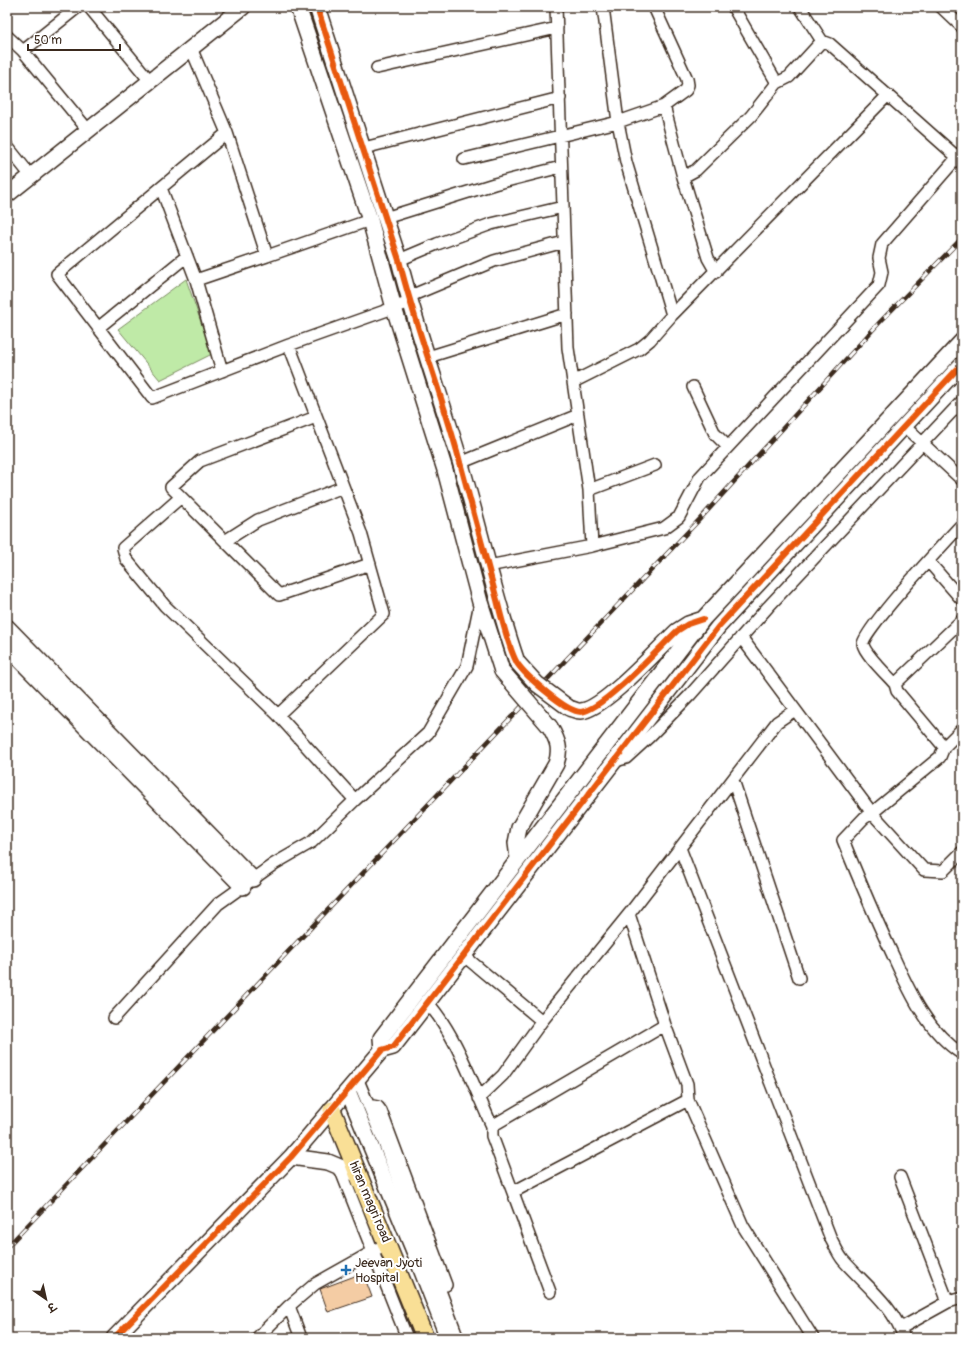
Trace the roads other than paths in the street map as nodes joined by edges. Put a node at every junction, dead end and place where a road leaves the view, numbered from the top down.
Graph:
1 (78, 7) edge
2 (89, 7) edge
3 (243, 7) edge
4 (298, 7) edge
5 (317, 7) edge
6 (556, 7) edge
7 (603, 7) edge
8 (654, 7) edge
9 (733, 7) edge
10 (800, 7) edge
11 (941, 7) edge
12 (962, 27) edge
13 (557, 28) junction
14 (7, 36) edge
15 (822, 41) junction
16 (191, 48) junction
17 (23, 51) junction
18 (377, 68) dead end
19 (150, 81) junction
20 (777, 83) junction
21 (888, 95) junction
22 (560, 98) junction
23 (664, 106) junction
24 (618, 122) junction
25 (88, 130) junction
26 (228, 133) junction
27 (561, 136) junction
28 (7, 146) edge
29 (364, 148) junction
30 (960, 154) edge
31 (464, 159) dead end
32 (561, 167) junction
33 (31, 176) junction
34 (683, 177) junction
35 (161, 188) junction
36 (7, 196) edge
37 (563, 207) junction
38 (385, 218) junction
39 (370, 220) junction
40 (564, 242) junction
41 (187, 256) junction
42 (267, 256) junction
43 (399, 260) junction
44 (716, 272) junction
45 (196, 280) junction
46 (409, 300) junction
47 (394, 308) junction
48 (567, 314) junction
49 (672, 315) junction
50 (98, 328) junction
51 (962, 342) edge
52 (289, 345) junction
53 (428, 357) junction
54 (962, 364) edge
55 (222, 371) junction
56 (573, 382) junction
57 (693, 387) dead end
58 (962, 401) edge
59 (578, 415) junction
60 (316, 417) junction
61 (904, 426) junction
62 (923, 442) junction
63 (728, 446) junction
64 (460, 462) junction
65 (655, 465) dead end
66 (962, 480) edge
67 (344, 487) junction
68 (589, 490) junction
69 (181, 496) junction
70 (962, 524) edge
71 (225, 540) junction
72 (592, 546) junction
73 (928, 560) junction
74 (370, 564) junction
75 (488, 566) junction
76 (962, 600) edge
77 (480, 602) junction
78 (703, 619) junction
79 (962, 620) edge
80 (7, 627) edge
81 (741, 637) junction
82 (7, 647) edge
83 (895, 684) junction
84 (795, 710) junction
85 (278, 715) junction
86 (962, 729) edge
87 (944, 747) junction
88 (612, 762) junction
89 (733, 780) junction
90 (356, 800) junction
91 (872, 813) junction
92 (680, 848) junction
93 (962, 852) edge
94 (518, 858) junction
95 (248, 883) junction
96 (629, 914) junction
97 (463, 955) junction
98 (799, 978) dead end
99 (427, 1002) junction
100 (114, 1018) dead end
101 (542, 1021) junction
102 (665, 1025) junction
103 (382, 1050) junction
104 (962, 1054) edge
105 (353, 1086) junction
106 (479, 1098) junction
107 (688, 1100) junction
108 (368, 1105) junction
109 (332, 1110) junction
110 (492, 1126) junction
111 (291, 1157) junction
112 (339, 1166) junction
113 (360, 1176) junction
114 (900, 1177) dead end
115 (513, 1192) junction
116 (380, 1247) junction
117 (550, 1292) dead end
118 (962, 1298) edge
119 (948, 1302) junction
120 (289, 1306) junction
121 (903, 1333) edge
122 (114, 1338) edge
123 (257, 1338) edge
124 (301, 1338) edge
125 (407, 1338) edge
126 (425, 1338) edge
127 (448, 1338) edge
128 (458, 1338) edge
129 (466, 1338) edge
130 (813, 1338) edge

1 - 17 street
2 - 19 street
3 - 16 street
4 - 39 street
5 - 29 street
6 - 13 street
7 - 24 street
8 - 23 street
9 - 20 street
10 - 15 street
11 - 12 street
13 - 18 street
13 - 22 street
14 - 17 street
15 - 20 street
15 - 21 street
16 - 19 street
16 - 26 street
17 - 25 street
19 - 25 street
20 - 34 street
21 - 30 street
21 - 44 street
22 - 27 street
22 - 29 street
23 - 24 street
23 - 34 street
24 - 27 street
24 - 49 street
25 - 33 street
26 - 35 street
26 - 42 street
27 - 31 street
27 - 32 street
28 - 33 street
29 - 38 street
30 - 63 street
32 - 37 street
32 - 38 street
33 - 36 street
34 - 44 street
35 - 41 street
35 - 50 street
37 - 40 street
37 - 43 street
38 - 43 street
39 - 42 street
39 - 47 street
40 - 46 street
40 - 48 street
41 - 45 street
41 - 50 street
42 - 45 street
43 - 46 street
44 - 49 street
45 - 55 street
46 - 47 street
46 - 53 street
47 - 52 street
47 - 77 street
48 - 53 street
48 - 56 street
49 - 56 street
50 - 55 street
51 - 78 street
52 - 55 street
52 - 60 street
53 - 64 street
54 - 61 street
56 - 59 street
57 - 63 street
58 - 62 street
59 - 64 street
59 - 68 street
60 - 67 street
60 - 69 street
61 - 62 street
61 - 88 street
62 - 66 street
62 - 81 street
63 - 72 street
64 - 75 street
65 - 68 street
67 - 71 street
67 - 74 street
68 - 72 street
69 - 71 street
69 - 85 street
70 - 73 street
71 - 74 street
72 - 75 street
73 - 76 street
73 - 83 street
74 - 85 street
75 - 78 street, bridge
77 - 90 street
77 - 94 street, bridge
78 - 94 street
79 - 83 street
80 - 95 street
81 - 84 street
81 - 88 street
82 - 95 street
83 - 87 street
84 - 89 street
84 - 91 street
85 - 90 street
86 - 87 street
87 - 91 street
88 - 97 street
89 - 92 street
89 - 98 street
90 - 95 street
91 - 93 street
91 - 104 street
92 - 96 street
92 - 121 street
94 - 103 street
95 - 100 street
96 - 101 street
96 - 102 street
97 - 99 street
97 - 101 street
99 - 103 street
99 - 106 street
101 - 106 street
102 - 107 street
102 - 110 street
103 - 105 street
105 - 108 street
105 - 109 street
105 - 127 street
106 - 110 street
107 - 115 street
107 - 130 street
108 - 128 street
108 - 129 street
109 - 111 street
109 - 113 main road, hiran magri road
110 - 115 street
111 - 112 street
111 - 122 street
112 - 113 street
112 - 116 street
113 - 116 main road, hiran magri road
114 - 119 street
115 - 117 street
116 - 120 street
116 - 125 street
116 - 126 main road, hiran magri road
118 - 119 street
119 - 121 street
120 - 123 street
120 - 124 street

